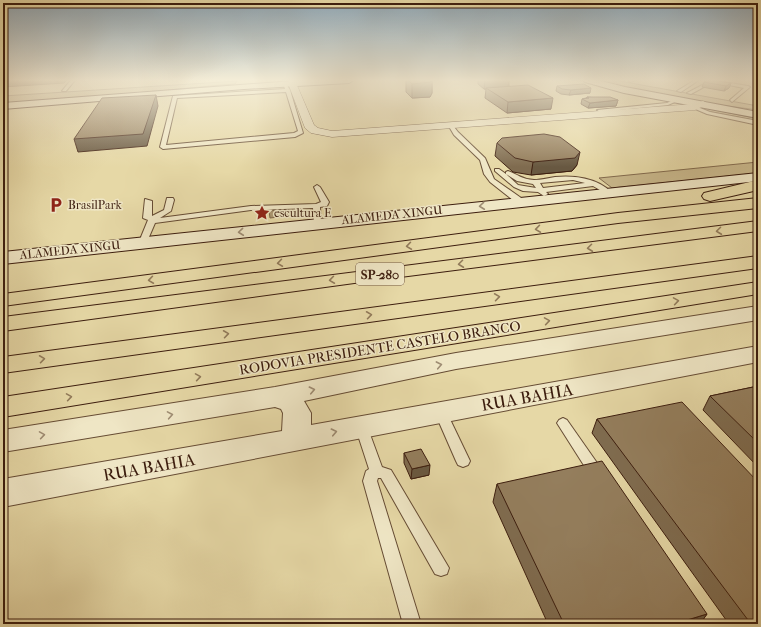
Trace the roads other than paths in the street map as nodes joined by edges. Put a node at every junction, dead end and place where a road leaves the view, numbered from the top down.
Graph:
1 (172, 109) edge
2 (295, 109) edge
3 (300, 109) edge
4 (608, 109) edge
5 (654, 109) edge
6 (704, 109) edge
7 (729, 109) edge
8 (736, 109) edge
9 (600, 110) edge
10 (758, 112) edge
11 (758, 115) edge
12 (758, 123) edge
13 (449, 124) junction
14 (758, 177) edge
15 (536, 182) junction
16 (594, 184) junction
17 (758, 185) edge
18 (317, 187) dead end
19 (607, 192) junction
20 (545, 194) junction
21 (170, 200) dead end
22 (148, 201) dead end
23 (521, 202) junction
24 (758, 203) edge
25 (316, 206) junction
26 (618, 218) junction
27 (153, 220) junction
28 (318, 223) junction
29 (758, 226) edge
30 (143, 242) junction
31 (3, 258) edge
32 (758, 262) edge
33 (758, 288) edge
34 (3, 300) edge
35 (758, 313) edge
36 (3, 324) edge
37 (756, 357) edge
38 (3, 365) edge
39 (275, 397) junction
40 (3, 408) edge
41 (441, 413) junction
42 (563, 423) dead end
43 (361, 426) junction
44 (296, 440) junction
45 (3, 441) edge
46 (463, 461) dead end
47 (377, 471) junction
48 (606, 488) edge
49 (4, 494) edge
50 (441, 568) dead end
51 (412, 624) edge

1 - 2 lane
3 - 13 street
4 - 9 lane
5 - 13 street
6 - 12 lane
7 - 11 main road
8 - 10 main road
13 - 23 lane
14 - 19 main road, ALAMEDA XINGU
15 - 16 lane
15 - 20 lane
15 - 20 lane
16 - 19 lane
16 - 20 lane
17 - 26 highway
18 - 25 lane
19 - 20 main road, ALAMEDA XINGU
20 - 23 main road, ALAMEDA XINGU
21 - 27 lane
22 - 27 lane
23 -> 28 main road, ALAMEDA XINGU
24 - 26 highway
25 - 27 lane
25 - 28 lane
26 -> 34 highway
27 - 30 lane
28 -> 30 main road, ALAMEDA XINGU
29 -> 36 highway, SP-280
30 - 31 main road, ALAMEDA XINGU
38 -> 32 highway
40 -> 33 highway, RODOVIA PRESIDENTE CASTELO BRANCO
39 -> 35 main road
37 - 41 main road, RUA BAHIA
39 - 44 main road
45 -> 39 main road
41 - 43 main road, RUA BAHIA
41 - 46 lane
42 - 48 lane
44 -> 43 main road, RUA BAHIA
43 - 47 lane
44 - 49 main road, RUA BAHIA
47 - 50 lane
47 - 51 lane

